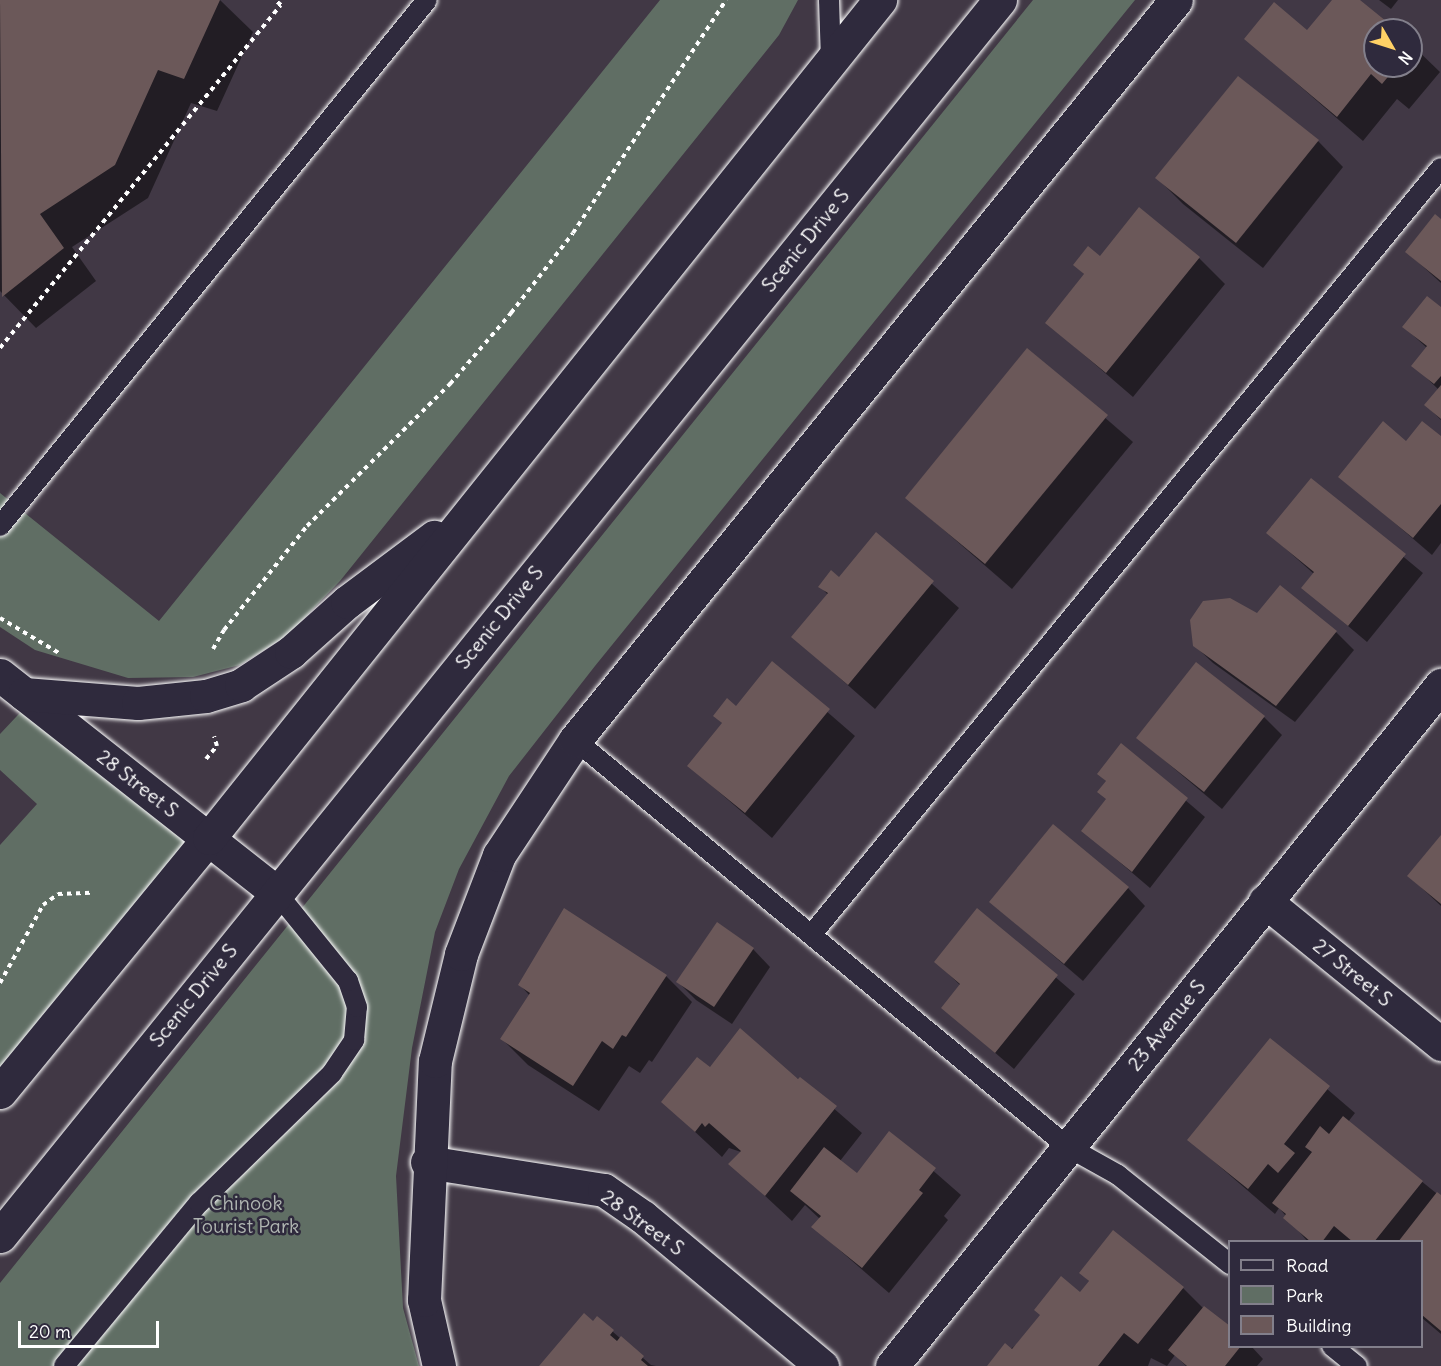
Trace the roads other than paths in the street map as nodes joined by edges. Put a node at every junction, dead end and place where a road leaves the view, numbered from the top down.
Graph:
1 (427, 0) edge
2 (829, 0) edge
3 (880, 0) edge
4 (1000, 0) edge
5 (1176, 0) edge
6 (831, 60) junction
7 (1441, 168) edge
8 (472, 510) junction
9 (0, 526) edge
10 (12, 684) edge
11 (1441, 685) edge
12 (574, 740) junction
13 (209, 838) junction
14 (276, 892) junction
15 (1265, 901) junction
16 (812, 934) junction
17 (1441, 1044) edge
18 (0, 1092) edge
19 (1068, 1147) junction
20 (427, 1162) junction
21 (0, 1236) edge
22 (1228, 1262) edge
23 (1333, 1348) edge
24 (64, 1366) edge
25 (439, 1366) edge
26 (822, 1366) edge
27 (892, 1366) edge
28 (1356, 1366) edge

1 - 9 lane
2 - 6 lane
3 - 6 street
4 - 14 street, Scenic Drive S
5 - 12 street
6 - 8 street
7 - 16 lane
8 - 10 street
8 - 13 street
10 - 13 street, 28 Street S
11 - 15 street, 23 Avenue S
12 - 16 lane
12 - 20 street
13 - 14 street, 28 Street S
13 - 18 street
14 - 21 street, Scenic Drive S
14 - 24 lane
15 - 17 street, 27 Street S
15 - 19 street, 23 Avenue S
16 - 19 lane
19 - 22 lane
19 - 27 street, 23 Avenue S
20 - 25 street
20 - 26 street, 28 Street S
23 - 28 lane

